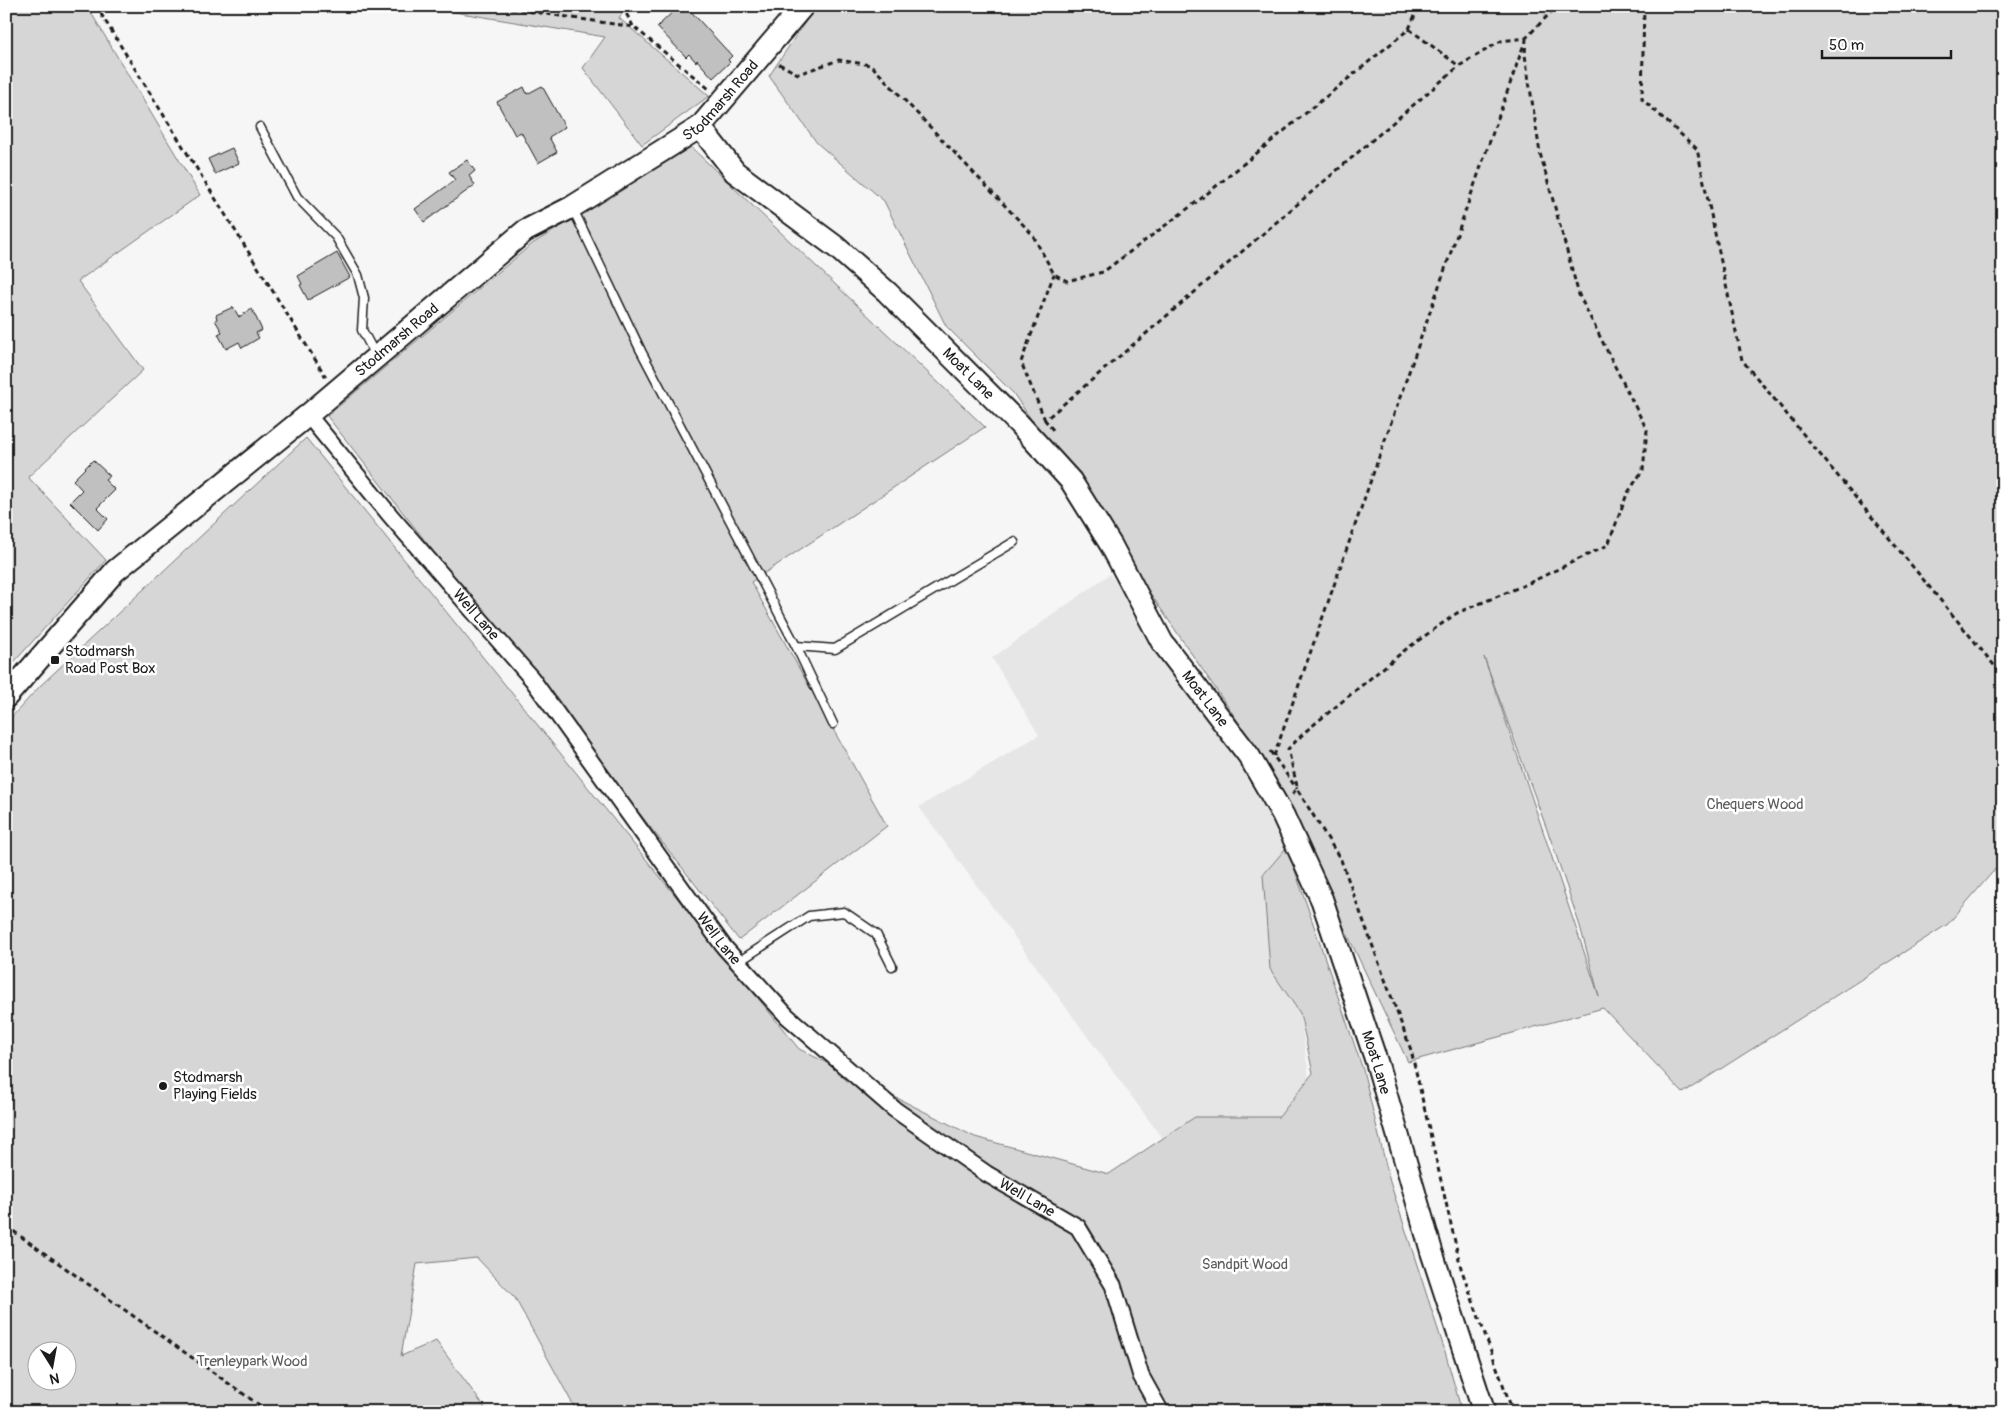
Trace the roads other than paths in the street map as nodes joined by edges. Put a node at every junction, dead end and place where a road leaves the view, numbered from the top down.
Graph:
1 (803, 6) edge
2 (260, 127) dead end
3 (700, 127) junction
4 (572, 207) junction
5 (376, 356) junction
6 (308, 415) junction
7 (1014, 542) dead end
8 (796, 646) junction
9 (6, 697) edge
10 (834, 724) dead end
11 (738, 962) junction
12 (892, 966) dead end
13 (1161, 1412) edge
14 (1484, 1412) edge

1 - 3 street, Stodmarsh Road
2 - 5 lane
3 - 4 street, Stodmarsh Road
3 - 14 street, Moat Lane
4 - 5 street, Stodmarsh Road
4 - 8 lane
5 - 6 street, Stodmarsh Road
6 - 9 street, Stodmarsh Road
6 - 11 street, Well Lane
7 - 8 lane
8 - 10 lane
11 - 12 lane
11 - 13 street, Well Lane

